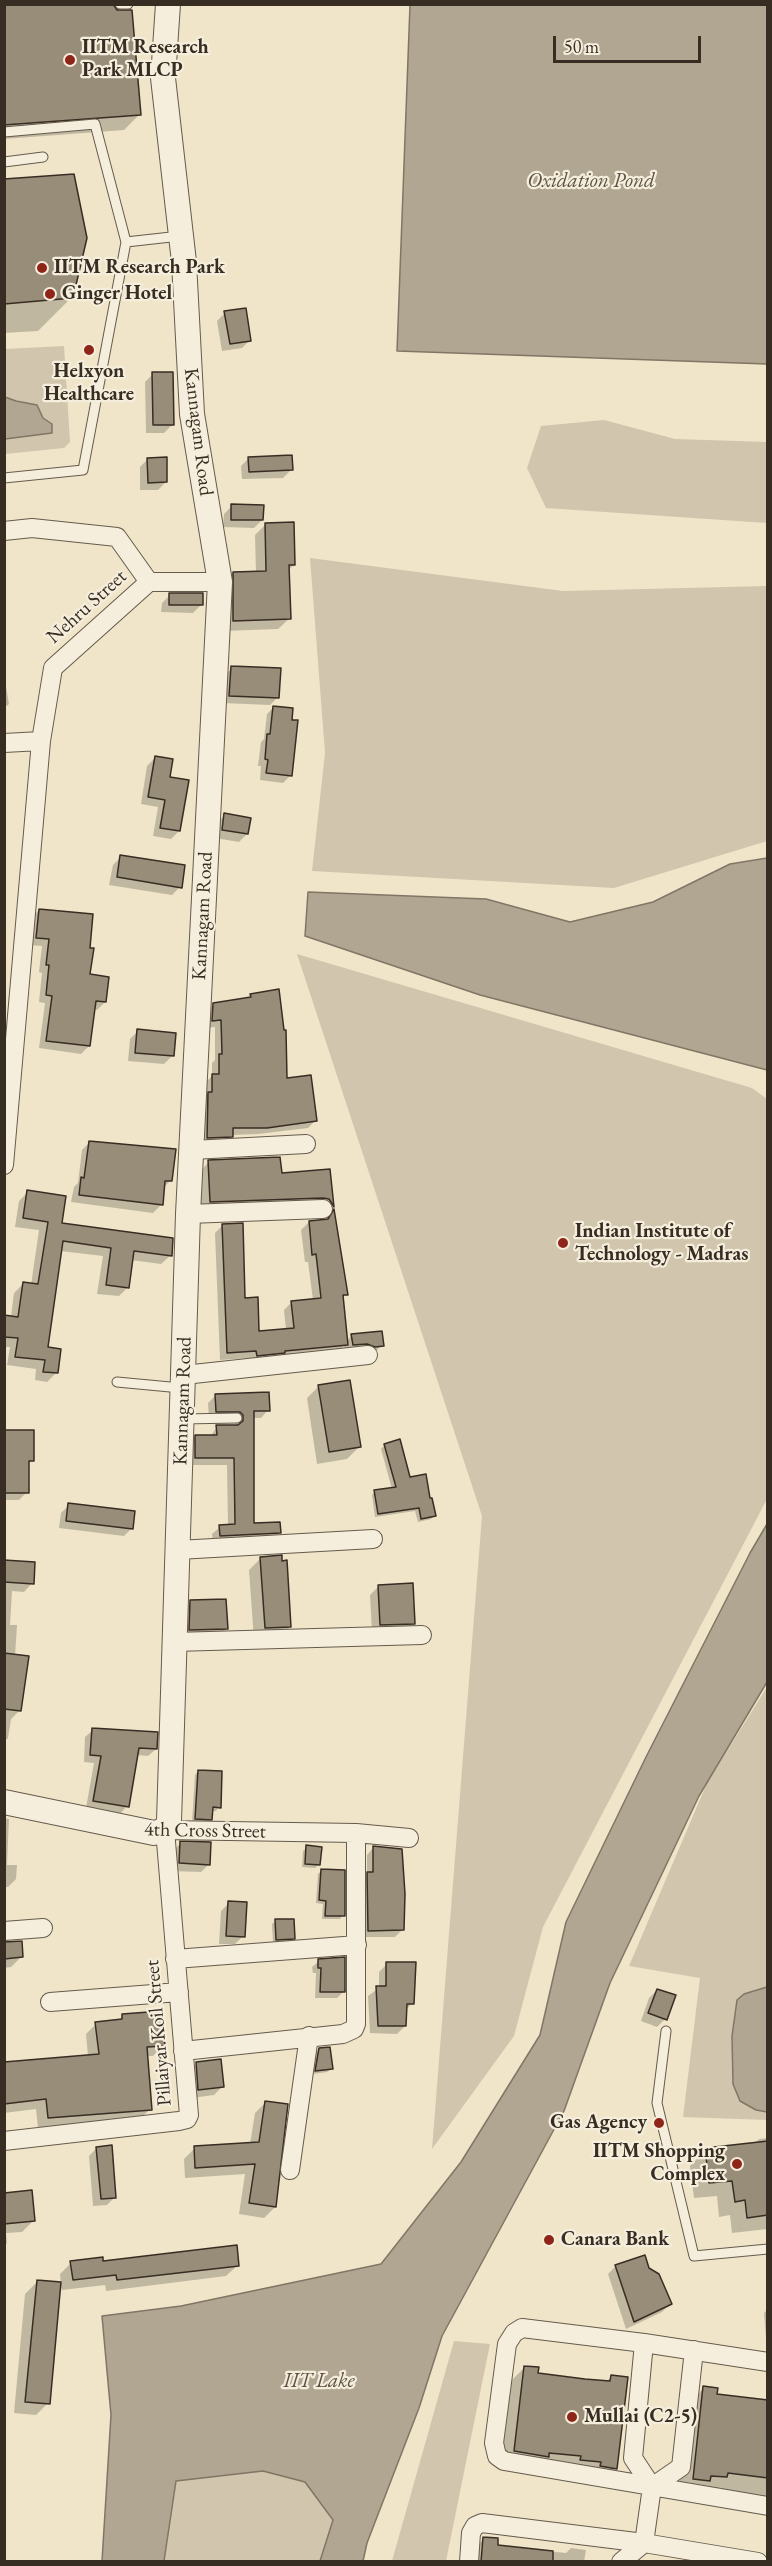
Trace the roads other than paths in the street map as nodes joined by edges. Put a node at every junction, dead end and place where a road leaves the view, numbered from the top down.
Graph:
1 (120, 4) edge
2 (128, 4) edge
3 (168, 4) edge
4 (4, 132) edge
5 (43, 157) dead end
6 (4, 162) edge
7 (181, 236) junction
8 (126, 242) junction
9 (4, 478) edge
10 (4, 531) edge
11 (149, 582) junction
12 (220, 582) junction
13 (41, 741) junction
14 (4, 743) edge
15 (12, 986) edge
16 (6, 1132) edge
17 (306, 1144) dead end
18 (192, 1150) junction
19 (4, 1165) edge
20 (323, 1209) dead end
21 (188, 1214) junction
22 (368, 1354) dead end
23 (117, 1382) dead end
24 (184, 1382) junction
25 (237, 1418) dead end
26 (182, 1419) junction
27 (373, 1539) dead end
28 (178, 1550) junction
29 (422, 1635) dead end
30 (174, 1642) junction
31 (4, 1802) edge
32 (165, 1830) junction
33 (356, 1833) junction
34 (409, 1838) dead end
35 (43, 1928) dead end
36 (4, 1931) edge
37 (357, 1945) junction
38 (175, 1959) junction
39 (179, 1992) junction
40 (50, 2002) dead end
41 (666, 2031) dead end
42 (309, 2037) junction
43 (183, 2051) junction
44 (4, 2140) edge
45 (290, 2170) dead end
46 (768, 2249) edge
47 (644, 2343) junction
48 (693, 2350) junction
49 (768, 2362) edge
50 (652, 2487) junction
51 (768, 2506) edge
52 (644, 2543) junction
53 (469, 2562) edge
54 (621, 2562) edge
55 (660, 2562) edge
56 (758, 2562) edge

1 - 2 lane
3 - 7 street, Kannagam Road
4 - 8 lane
5 - 6 lane
7 - 8 lane
7 - 12 street, Kannagam Road
8 - 9 lane
10 - 11 street
11 - 12 street, Nehru Street
11 - 13 street, Nehru Street
12 - 18 street, Kannagam Road
13 - 14 street
13 - 15 street, Nehru Street
15 - 16 street, Nehru Street
16 - 19 street, Nehru Street
17 - 18 street
18 - 21 street, Kannagam Road
20 - 21 street
21 - 24 street, Kannagam Road
22 - 24 street
23 - 24 lane
24 - 26 street, Kannagam Road
25 - 26 lane
26 - 28 street, Kannagam Road
27 - 28 street
28 - 30 street, Kannagam Road
29 - 30 street
30 - 32 street, Kannagam Road
31 - 32 street, 4th Cross Street
32 - 33 street, 4th Cross Street
32 - 38 street, Pillaiyar Koil Street
33 - 34 street, 4th Cross Street
33 - 37 street
35 - 36 street
37 - 38 street
37 - 42 street
38 - 39 street, Pillaiyar Koil Street
39 - 40 street
39 - 43 street, Pillaiyar Koil Street
41 - 46 lane
42 - 43 street
42 - 45 street
43 - 44 street, Pillaiyar Koil Street
47 - 48 street
47 - 50 street
47 - 50 street
48 - 49 street
48 - 50 street
50 - 51 street
50 - 52 street
52 - 53 street
52 - 54 street
52 - 55 street
52 - 56 street

